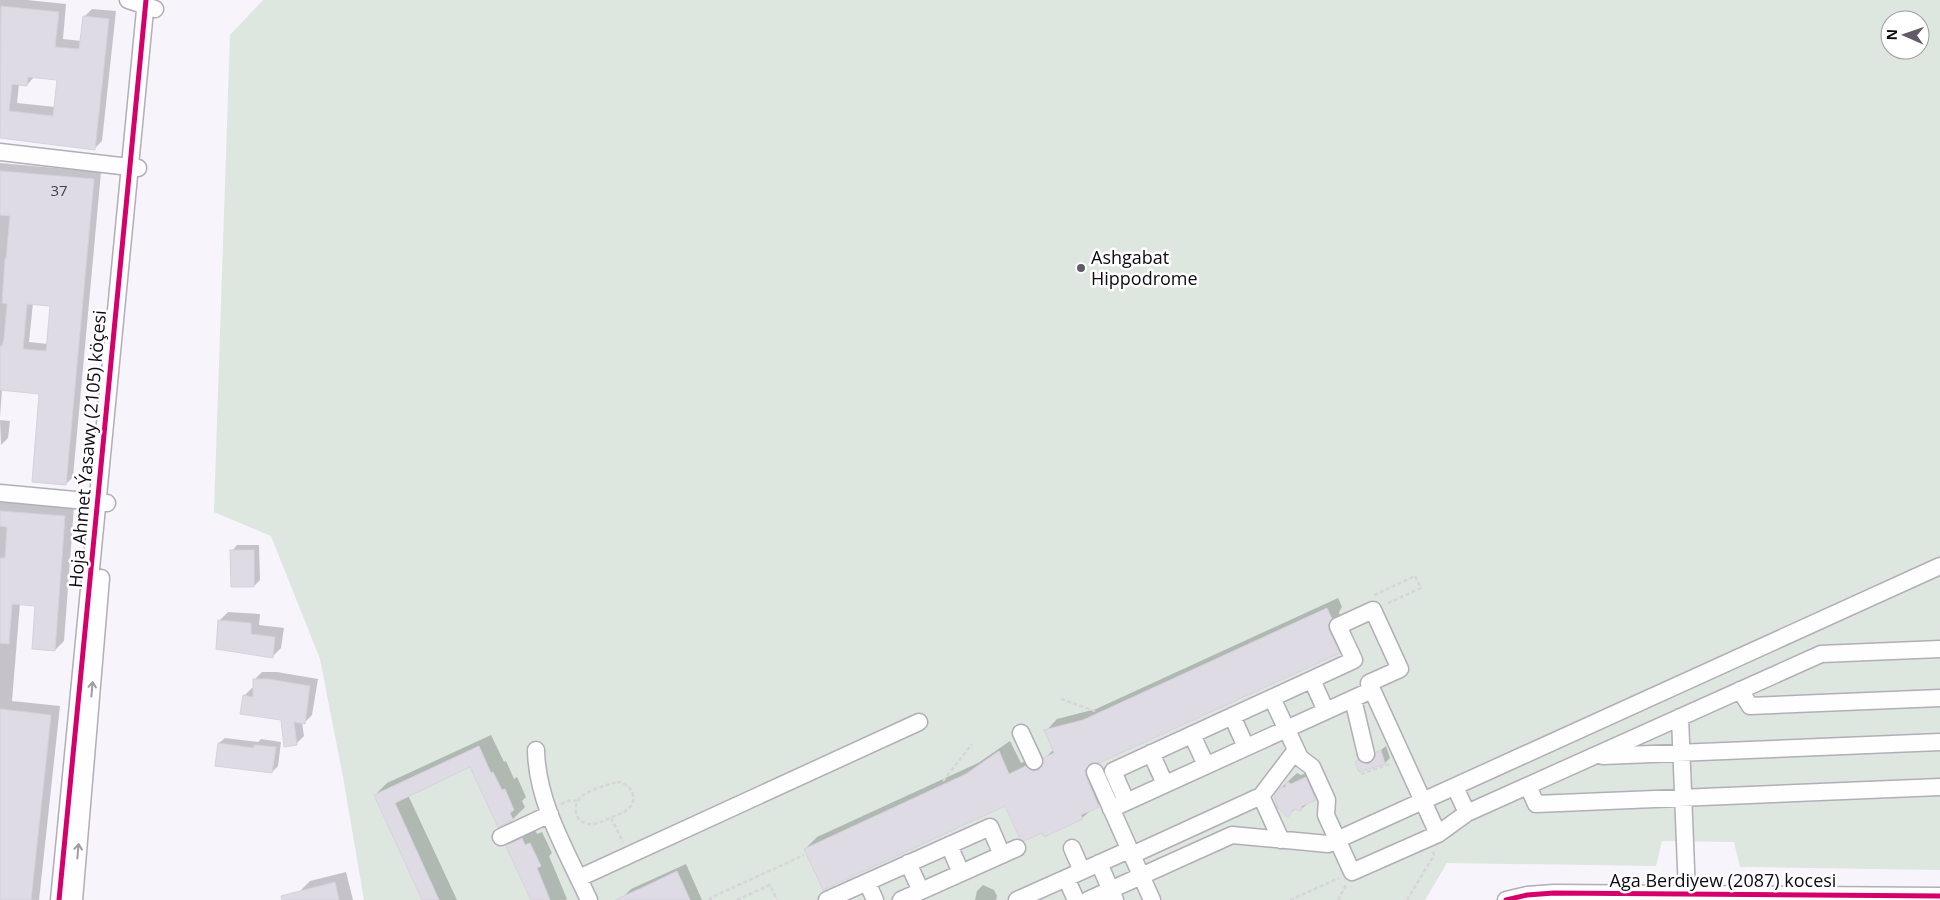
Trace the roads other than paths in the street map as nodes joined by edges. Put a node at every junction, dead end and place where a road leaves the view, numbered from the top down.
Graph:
1 (128, 0) edge
2 (151, 4) edge
3 (0, 152) edge
4 (134, 168) junction
5 (0, 493) edge
6 (102, 502) junction
7 (1940, 566) edge
8 (1940, 649) edge
9 (1312, 680) junction
10 (1372, 690) junction
11 (1740, 690) junction
12 (1272, 698) junction
13 (1940, 698) edge
14 (1353, 699) junction
15 (1326, 711) junction
16 (1232, 716) junction
17 (1680, 717) junction
18 (919, 722) dead end
19 (1287, 729) junction
20 (1021, 732) dead end
21 (1192, 735) junction
22 (1940, 742) edge
23 (1246, 747) junction
24 (536, 750) dead end
25 (1296, 750) junction
26 (1151, 753) junction
27 (1682, 753) junction
28 (1366, 754) dead end
29 (1593, 756) junction
30 (1034, 761) dead end
31 (1206, 765) junction
32 (1095, 772) dead end
33 (1165, 784) junction
34 (1528, 786) junction
35 (1455, 787) junction
36 (1940, 787) edge
37 (1261, 796) junction
38 (1683, 798) junction
39 (1423, 801) junction
40 (1126, 802) junction
41 (1111, 809) junction
42 (1467, 813) junction
43 (550, 814) junction
44 (1222, 814) junction
45 (1232, 835) junction
46 (1432, 836) junction
47 (501, 837) dead end
48 (1281, 840) junction
49 (1338, 840) junction
50 (949, 845) junction
51 (1072, 848) dead end
52 (1130, 852) junction
53 (908, 863) junction
54 (1099, 863) junction
55 (1082, 871) junction
56 (961, 873) junction
57 (1141, 876) junction
58 (579, 878) junction
59 (1066, 878) junction
60 (867, 882) junction
61 (921, 891) junction
62 (1686, 893) junction
63 (1113, 895) edge
64 (1940, 896) edge
65 (59, 900) edge
66 (74, 900) edge
67 (589, 900) edge
68 (827, 900) edge
69 (875, 900) edge
70 (901, 900) edge
71 (1017, 900) edge
72 (1076, 900) edge
73 (1088, 900) edge
74 (1152, 900) edge
75 (1506, 900) edge

1 - 2 street
2 - 4 street, Hoja Ahmet Ýasawy (2105) köçesi
3 - 4 street
4 - 6 street, Hoja Ahmet Ýasawy (2105) köçesi
5 - 6 street
6 - 65 street, Hoja Ahmet Ýasawy (2105) köçesi
66 -> 6 street, Hoja Ahmet Ýasawy (2105) köçesi
7 - 35 street
8 - 11 street
9 - 10 street
9 - 12 street
9 - 15 street
10 - 14 street
10 - 39 street
11 - 13 street
11 - 17 street
12 - 16 street
12 - 19 street
14 - 15 street
14 - 28 street
15 - 19 street
16 - 21 street
16 - 23 street
17 - 27 street
17 - 29 street
18 - 58 street
19 - 23 street
19 - 25 street
20 - 30 street
21 - 26 street
21 - 31 street
22 - 27 street
23 - 31 street
24 - 43 street
25 - 37 street
25 - 49 street
26 - 33 street
26 - 40 street
27 - 29 street
27 - 38 street
29 - 34 street
31 - 33 street
32 - 41 street
33 - 40 street
34 - 38 street
34 - 42 street
35 - 39 street
35 - 42 street
36 - 38 street
37 - 44 street
37 - 48 street
38 - 62 street
39 - 46 street
39 - 49 street
40 - 41 street
41 - 52 street
42 - 46 street
43 - 47 street
43 - 58 street
44 - 45 street
44 - 52 street
45 - 48 street
45 - 57 street
46 - 49 street
48 - 49 street
50 - 53 street
50 - 56 street
50 - 56 street
51 - 55 street
52 - 54 street
52 - 57 street
53 - 60 street
53 - 61 street
54 - 55 street
54 - 63 street
55 - 59 street
56 - 61 street
57 - 63 street
57 - 74 street
58 - 67 street
59 - 71 street
59 - 72 street
60 - 68 street
60 - 69 street
61 - 70 street
62 - 64 street, Aga Berdiyew (2087) kocesi
62 - 75 street, Aga Berdiyew (2087) kocesi
63 - 73 street

